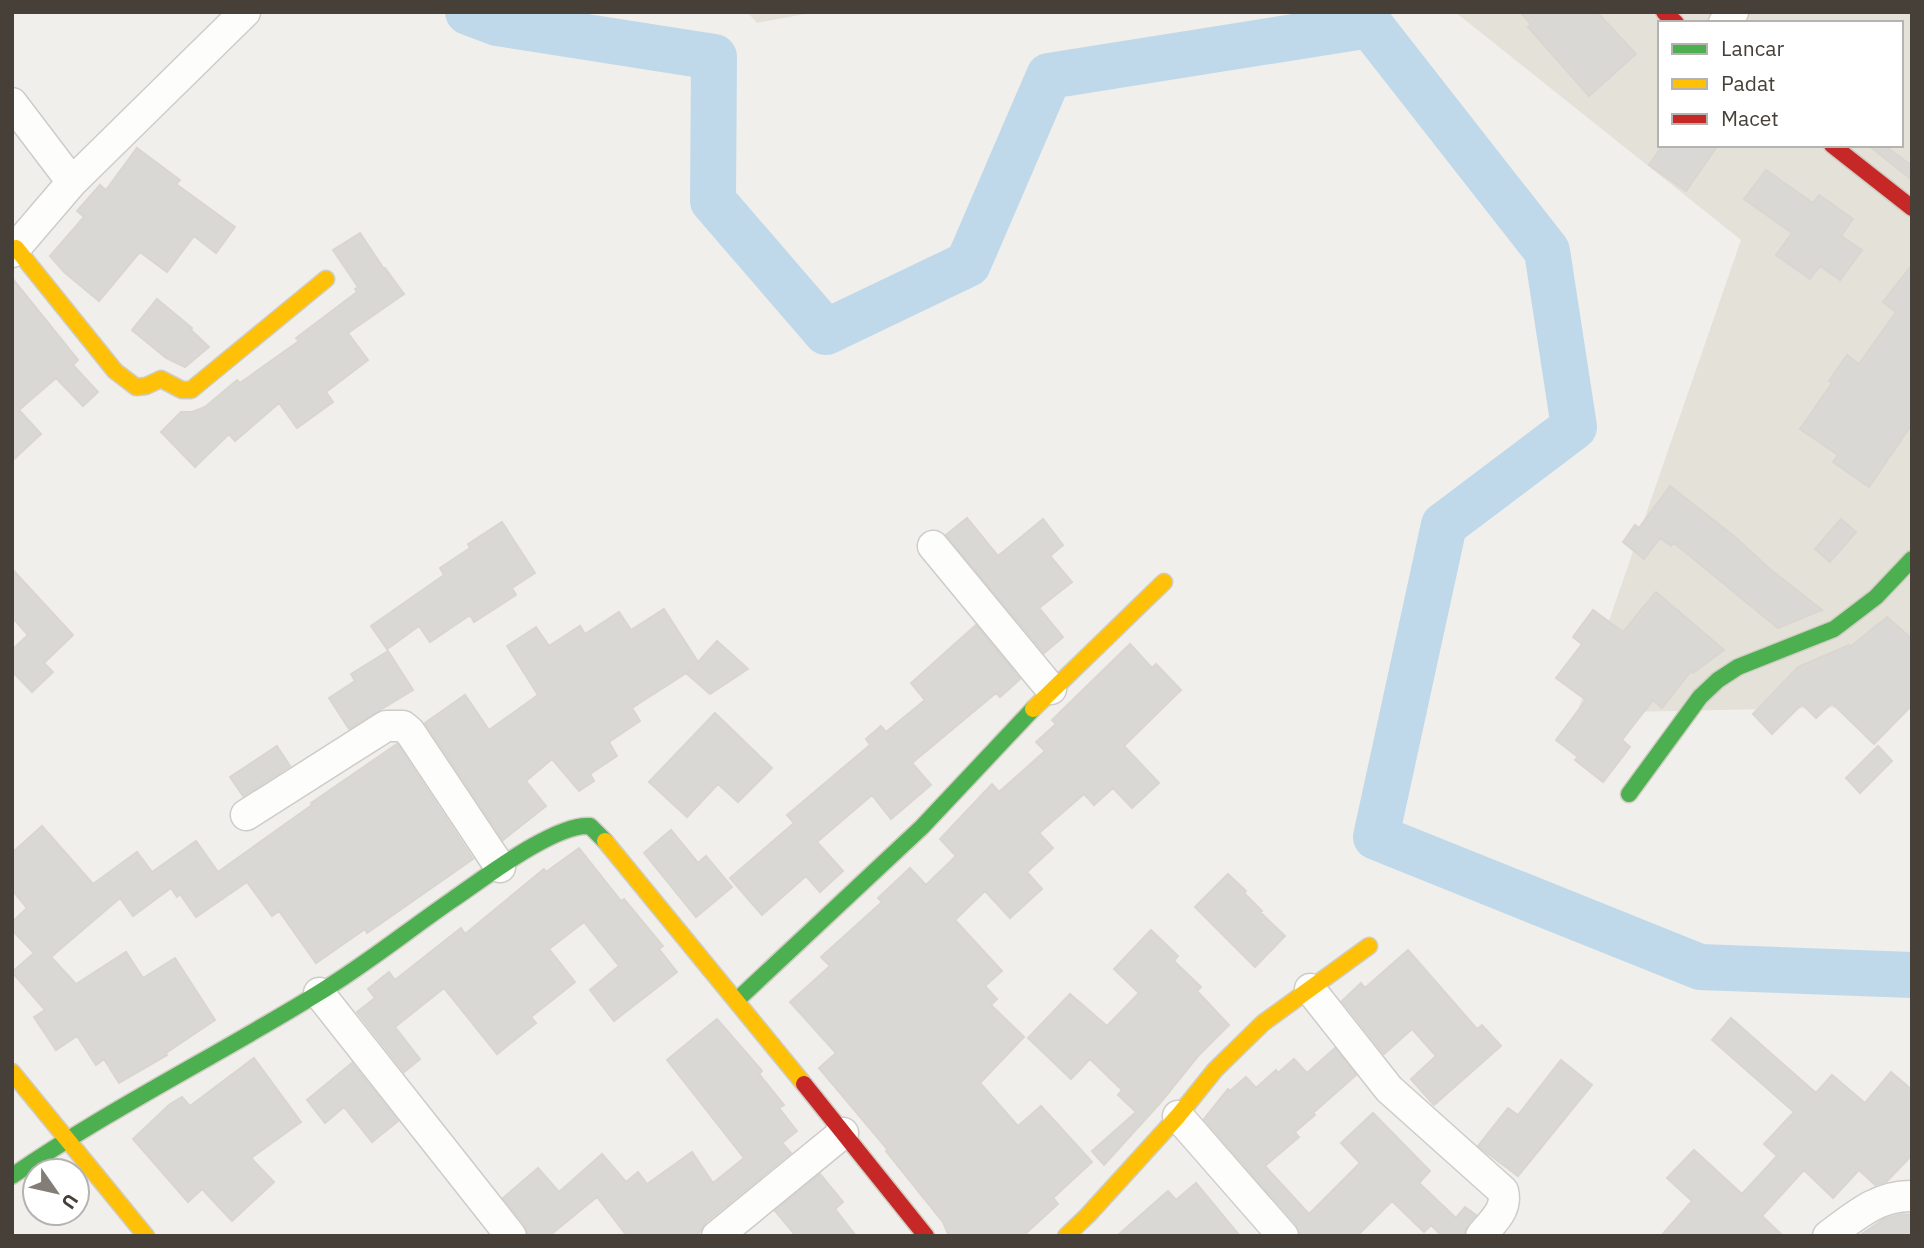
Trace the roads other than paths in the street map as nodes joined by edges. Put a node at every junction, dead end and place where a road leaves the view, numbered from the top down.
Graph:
1 (245, 12) edge
2 (12, 103) edge
3 (1835, 147) edge
4 (72, 182) junction
5 (1912, 208) edge
6 (14, 250) edge
7 (326, 279) dead end
8 (933, 546) dead end
9 (1912, 559) edge
10 (1164, 582) dead end
11 (1051, 689) junction
12 (1629, 794) dead end
13 (246, 815) dead end
14 (500, 867) junction
15 (1369, 946) dead end
16 (1310, 989) junction
17 (319, 993) junction
18 (737, 1000) junction
19 (12, 1072) edge
20 (1178, 1116) junction
21 (843, 1133) junction
22 (66, 1138) junction
23 (12, 1176) edge
24 (1912, 1196) edge
25 (146, 1236) edge
26 (511, 1236) edge
27 (717, 1236) edge
28 (926, 1236) edge
29 (1066, 1236) edge
30 (1283, 1236) edge
31 (1481, 1236) edge
32 (1828, 1236) edge

1 - 4 street
2 - 4 street
3 - 5 street
4 - 6 street
6 - 7 street
8 - 11 street
9 - 12 street
10 - 11 street
11 - 18 street
13 - 14 street
14 - 17 street
14 - 18 street
15 - 16 street
16 - 20 street
16 - 31 street
17 - 22 street
17 - 26 street
18 - 21 street
19 - 22 street
20 - 29 street
20 - 30 street
21 - 27 street
21 - 28 street
22 - 23 street
22 - 25 street
24 - 32 street

